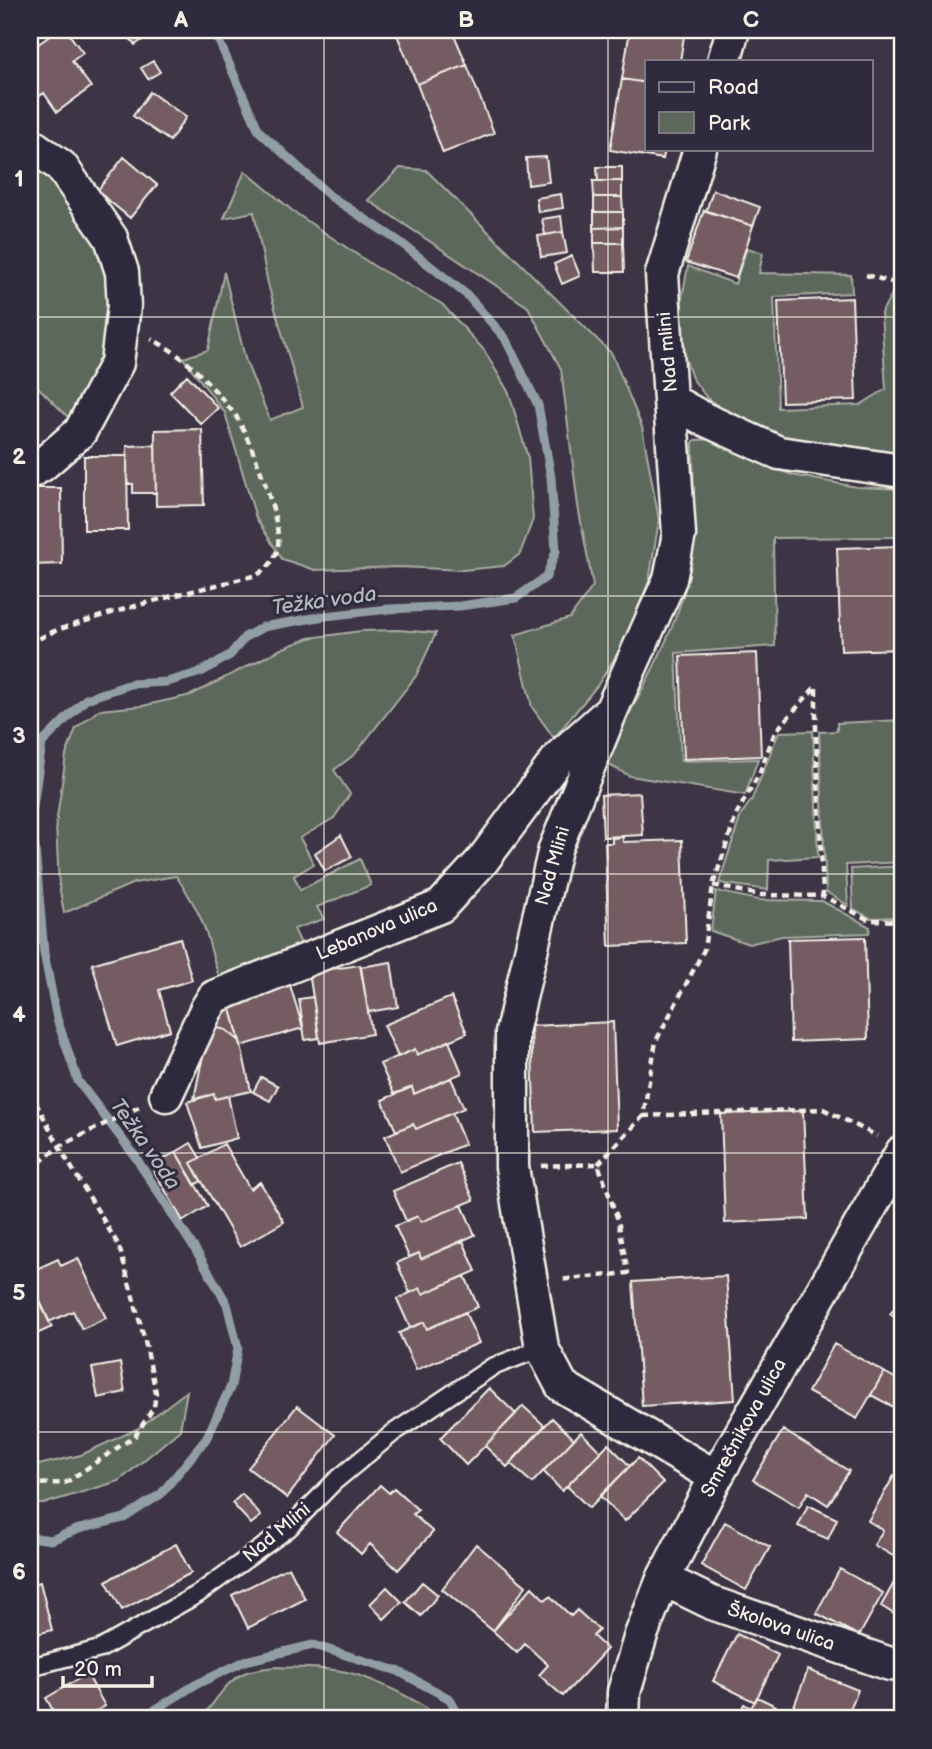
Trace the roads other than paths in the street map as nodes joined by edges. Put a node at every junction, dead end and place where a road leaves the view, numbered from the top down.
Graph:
1 (733, 30) edge
2 (724, 60) edge
3 (30, 144) edge
4 (700, 150) edge
5 (670, 400) junction
6 (902, 471) edge
7 (30, 472) edge
8 (611, 711) junction
9 (166, 1095) dead end
10 (891, 1145) edge
11 (542, 1348) junction
12 (716, 1477) junction
13 (663, 1579) junction
14 (902, 1665) edge
15 (30, 1667) edge
16 (623, 1719) edge

1 - 2 street
3 - 7 street
4 - 5 street, Nad mlini
5 - 6 street, Nad mlini
5 - 8 street, Nad Mlini
8 - 9 street, Lebanova ulica
8 - 11 street, Nad Mlini
10 - 12 street, Smrečnikova ulica
11 - 12 street, Nad Mlini
11 - 15 lane, Nad Mlini
12 - 13 street, Smrečnikova ulica
13 - 14 street, Školova ulica
13 - 16 street, Smrečnikova ulica

